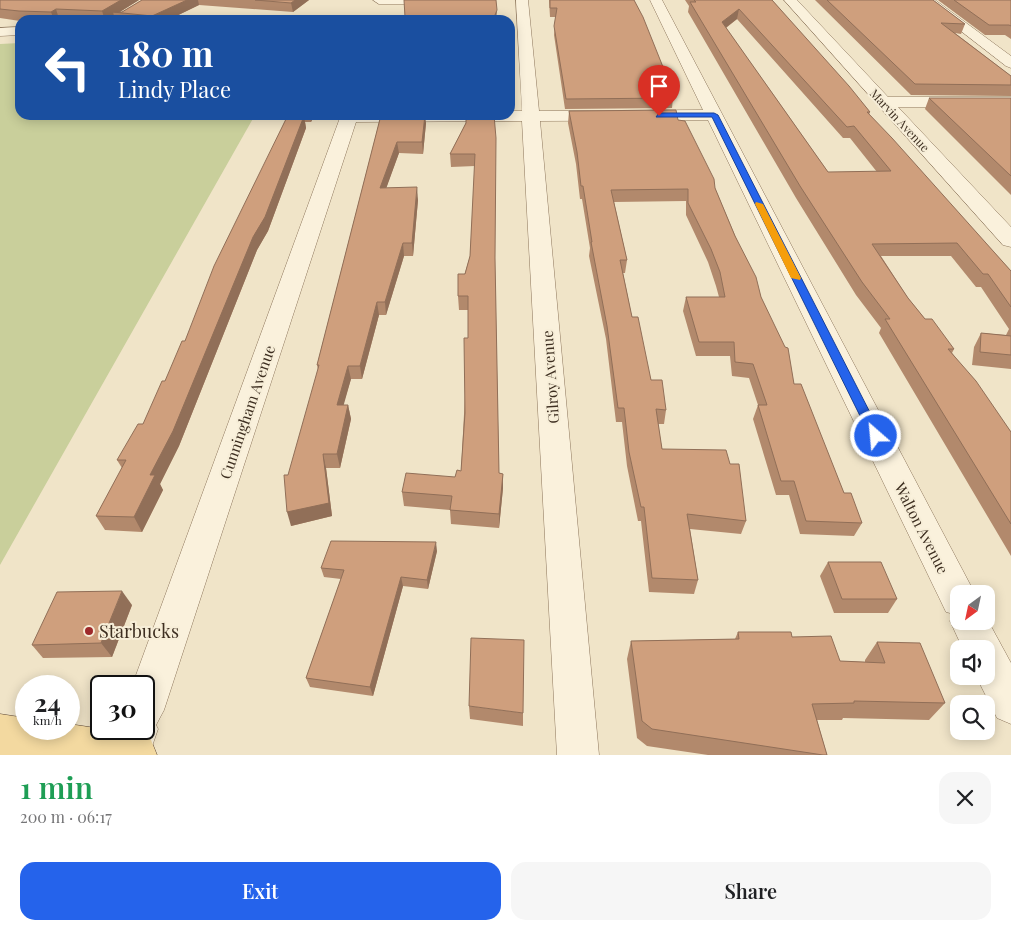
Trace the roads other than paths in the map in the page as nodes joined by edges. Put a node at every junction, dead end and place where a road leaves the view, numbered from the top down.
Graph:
1 (489, 0) edge
2 (522, 0) edge
3 (656, 0) edge
4 (790, 0) edge
5 (927, 0) edge
6 (383, 3) edge
7 (15, 31) edge
8 (0, 32) edge
9 (1011, 62) edge
10 (884, 102) junction
11 (1011, 102) edge
12 (714, 115) junction
13 (515, 116) edge
14 (530, 116) junction
15 (348, 120) edge
16 (1011, 240) edge
17 (951, 585) edge
18 (995, 673) edge
19 (155, 678) edge
20 (1011, 704) edge
21 (0, 735) edge
22 (132, 748) edge
23 (578, 755) edge

1 - 6 street
2 - 14 street, Gilroy Avenue
3 - 12 street, Walton Avenue
4 - 10 street, Marvin Avenue
5 - 9 street
7 - 8 street
10 - 11 street
10 - 16 street, Marvin Avenue
12 - 14 street
12 - 17 street, Walton Avenue
13 - 14 street
14 - 23 street, Gilroy Avenue
15 - 19 street, Cunningham Avenue
18 - 20 street
21 - 22 main road

